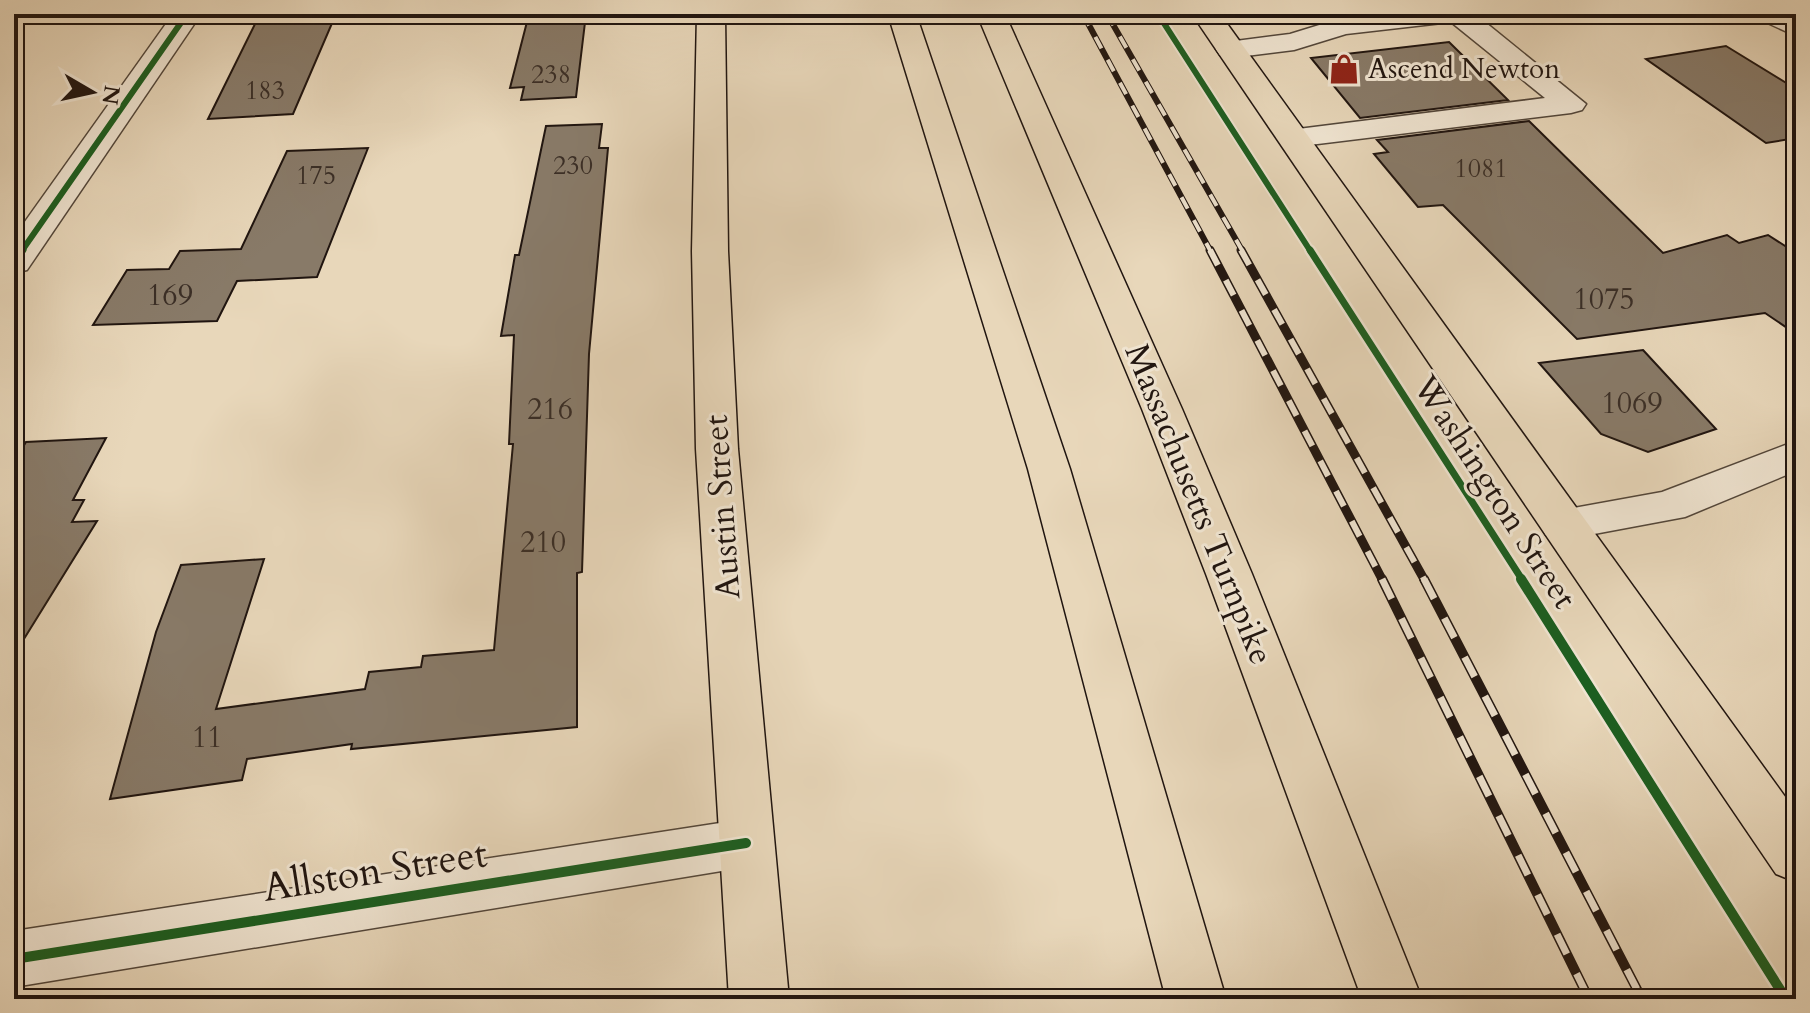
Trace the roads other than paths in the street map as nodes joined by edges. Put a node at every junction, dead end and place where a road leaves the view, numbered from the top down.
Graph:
1 (187, 14) edge
2 (711, 14) edge
3 (902, 14) edge
4 (991, 14) edge
5 (1206, 14) edge
6 (1450, 14) edge
7 (1458, 14) edge
8 (1771, 14) edge
9 (1796, 28) edge
10 (1230, 49) junction
11 (1293, 138) junction
12 (14, 262) edge
13 (1796, 455) edge
14 (1562, 524) junction
15 (746, 843) junction
16 (1796, 857) edge
17 (14, 959) edge
18 (759, 999) edge
19 (1196, 999) edge
20 (1392, 999) edge

1 - 12 street
2 - 15 main road, Austin Street
3 - 19 main road
4 - 20 main road, Massachusetts Turnpike
5 - 10 main road, Washington Street
6 - 10 street
7 - 11 street
8 - 9 street
10 - 11 main road, Washington Street
11 - 14 main road, Washington Street
13 - 14 street
14 - 16 main road, Washington Street
15 - 17 street, Allston Street
15 - 18 main road, Austin Street

